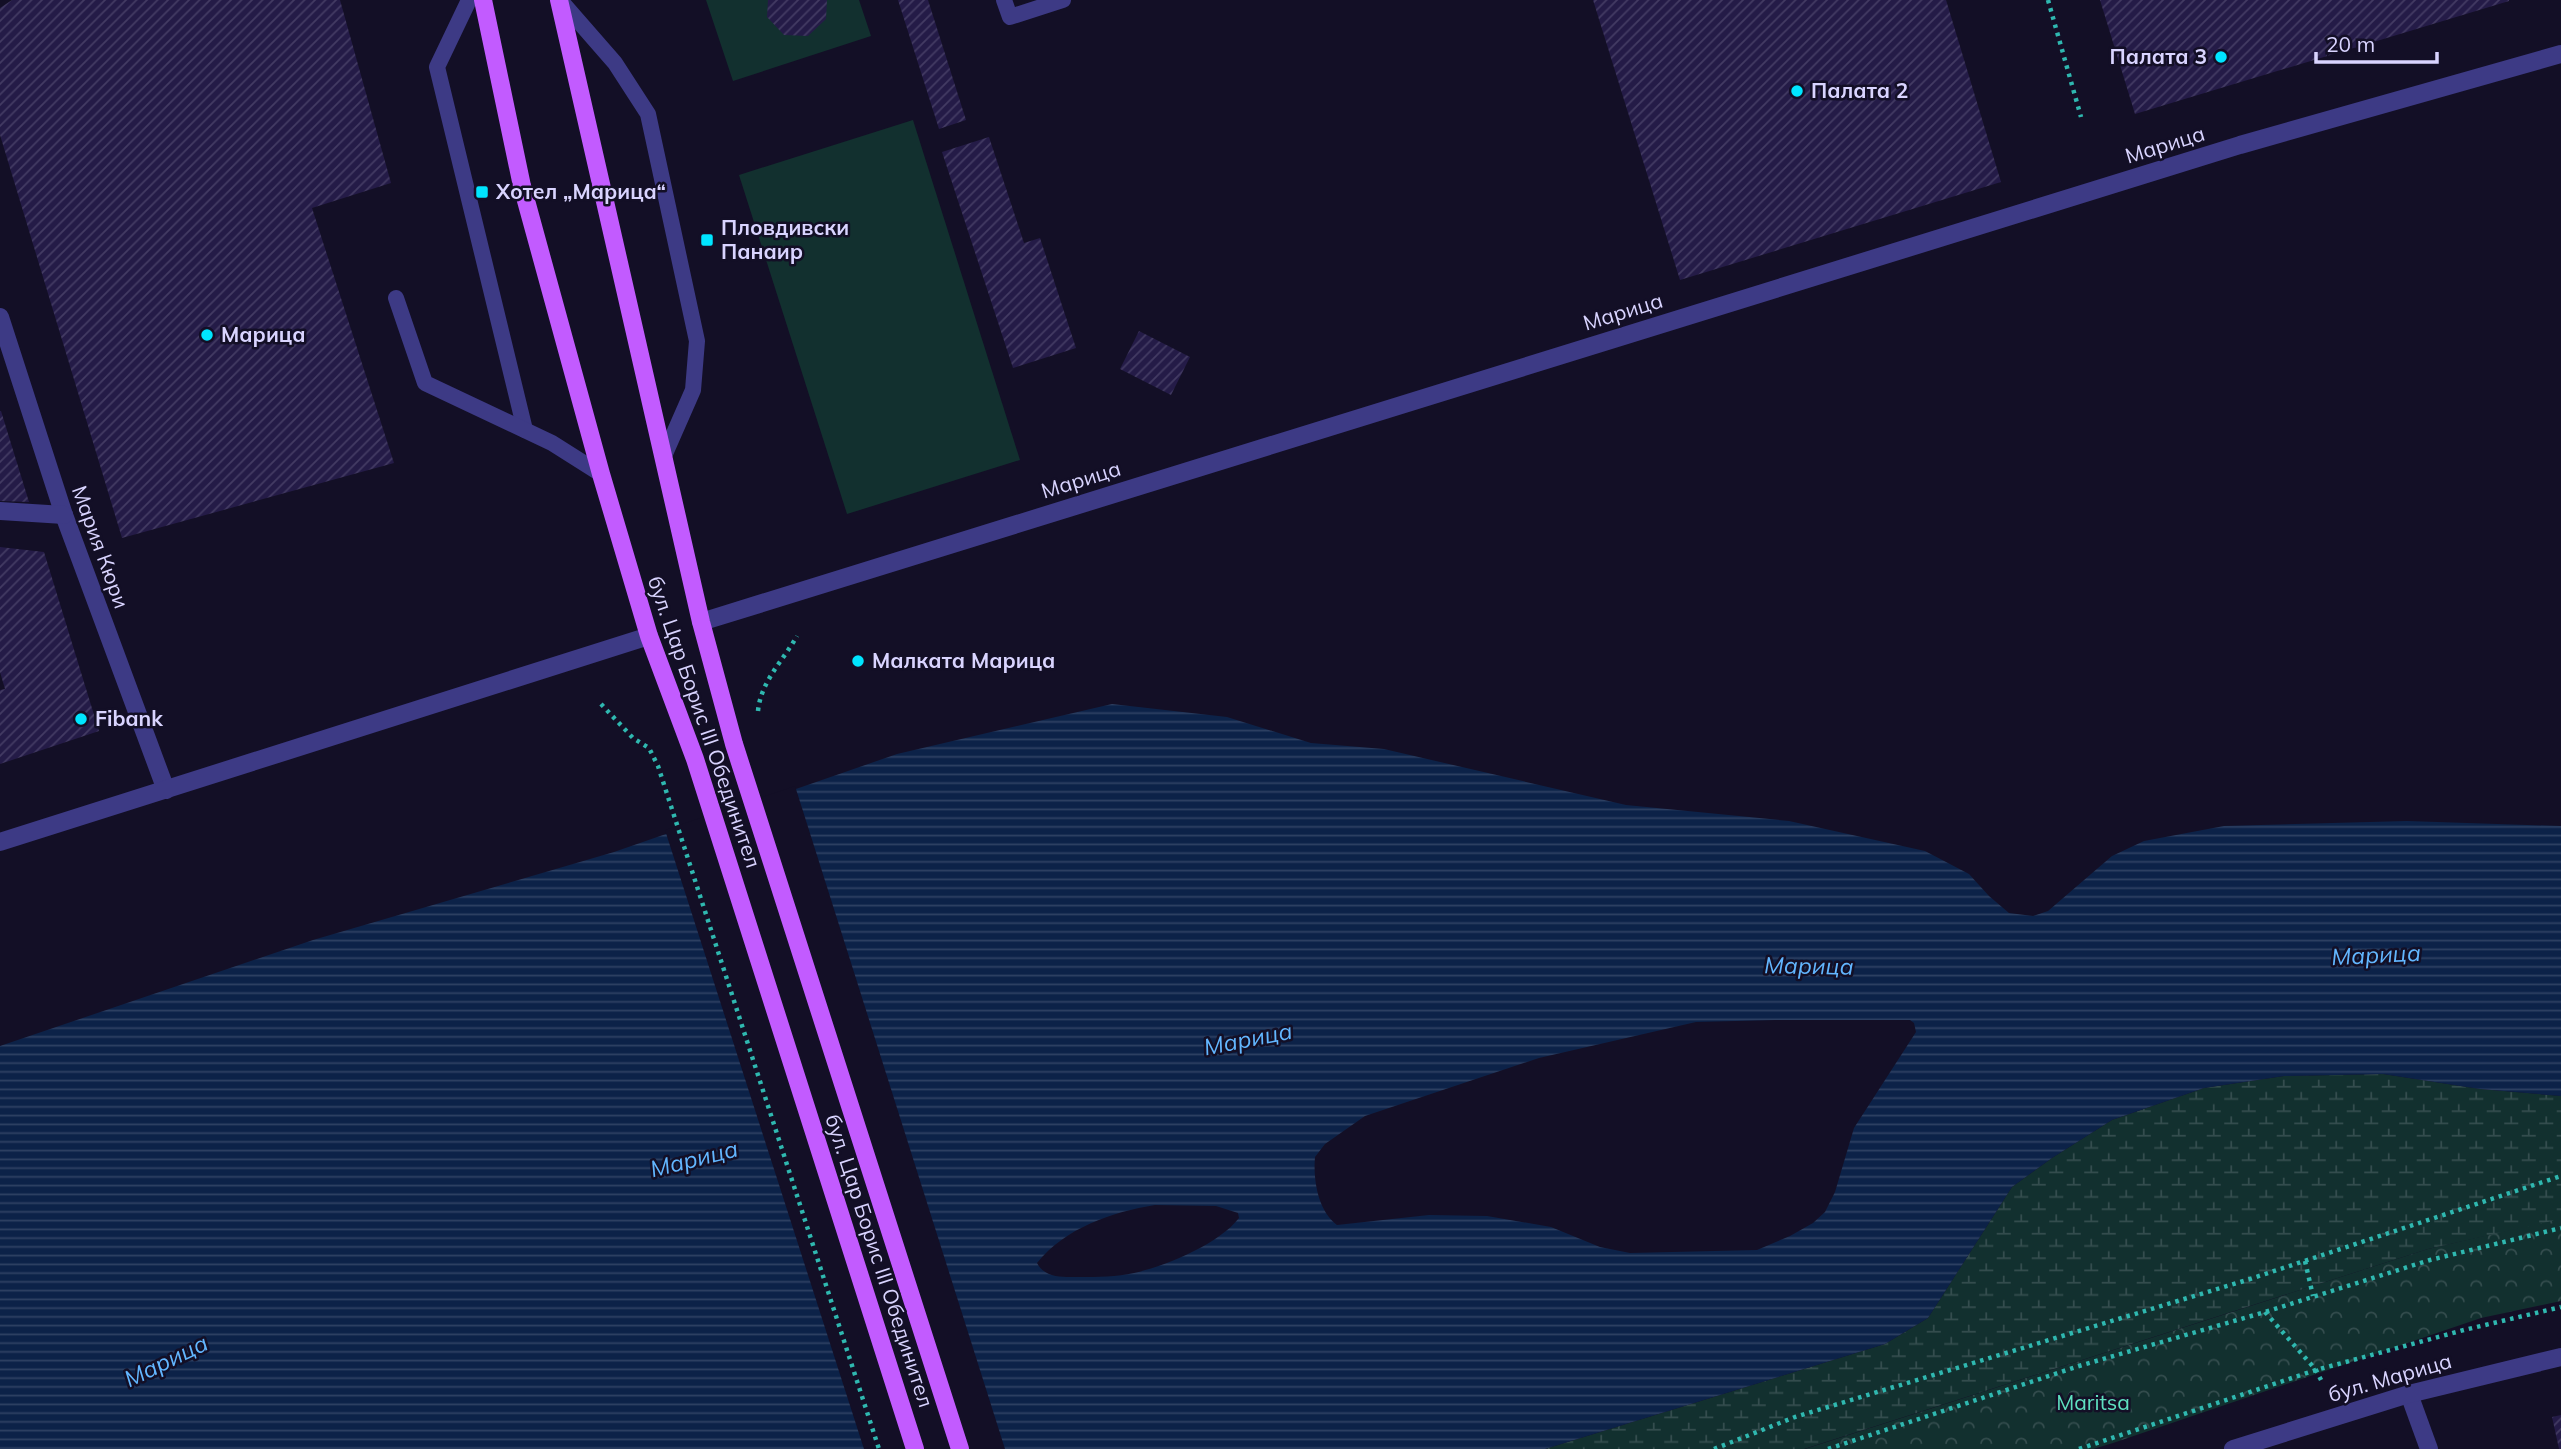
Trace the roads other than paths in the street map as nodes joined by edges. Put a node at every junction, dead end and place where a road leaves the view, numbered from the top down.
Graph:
1 (469, 0) edge
2 (483, 0) edge
3 (560, 0) edge
4 (1004, 0) edge
5 (1063, 0) edge
6 (2561, 54) edge
7 (396, 298) dead end
8 (0, 317) edge
9 (526, 430) junction
10 (664, 456) junction
11 (601, 474) junction
12 (0, 511) edge
13 (64, 515) junction
14 (701, 622) junction
15 (649, 636) junction
16 (166, 790) junction
17 (0, 842) edge
18 (2561, 1357) edge
19 (2409, 1394) junction
20 (915, 1449) edge
21 (960, 1449) edge
22 (2233, 1449) edge
23 (2430, 1449) edge

1 - 9 lane
2 - 11 main road, бул. Цар Борис III Обединител
3 - 10 main road, бул. Цар Борис III Обединител
3 - 10 lane
4 - 5 lane
6 - 14 street, Марица
7 - 9 lane
8 - 13 street, Мария Кюри
9 - 11 lane
10 - 14 main road, бул. Цар Борис III Обединител
11 - 15 main road, бул. Цар Борис III Обединител
12 - 13 street
13 - 16 street, Мария Кюри
14 - 21 main road, бул. Цар Борис III Обединител
15 - 16 street
15 - 20 main road, бул. Цар Борис III Обединител
16 - 17 street
18 - 19 street, бул. Марица
19 - 22 street, бул. Марица
19 - 23 street

